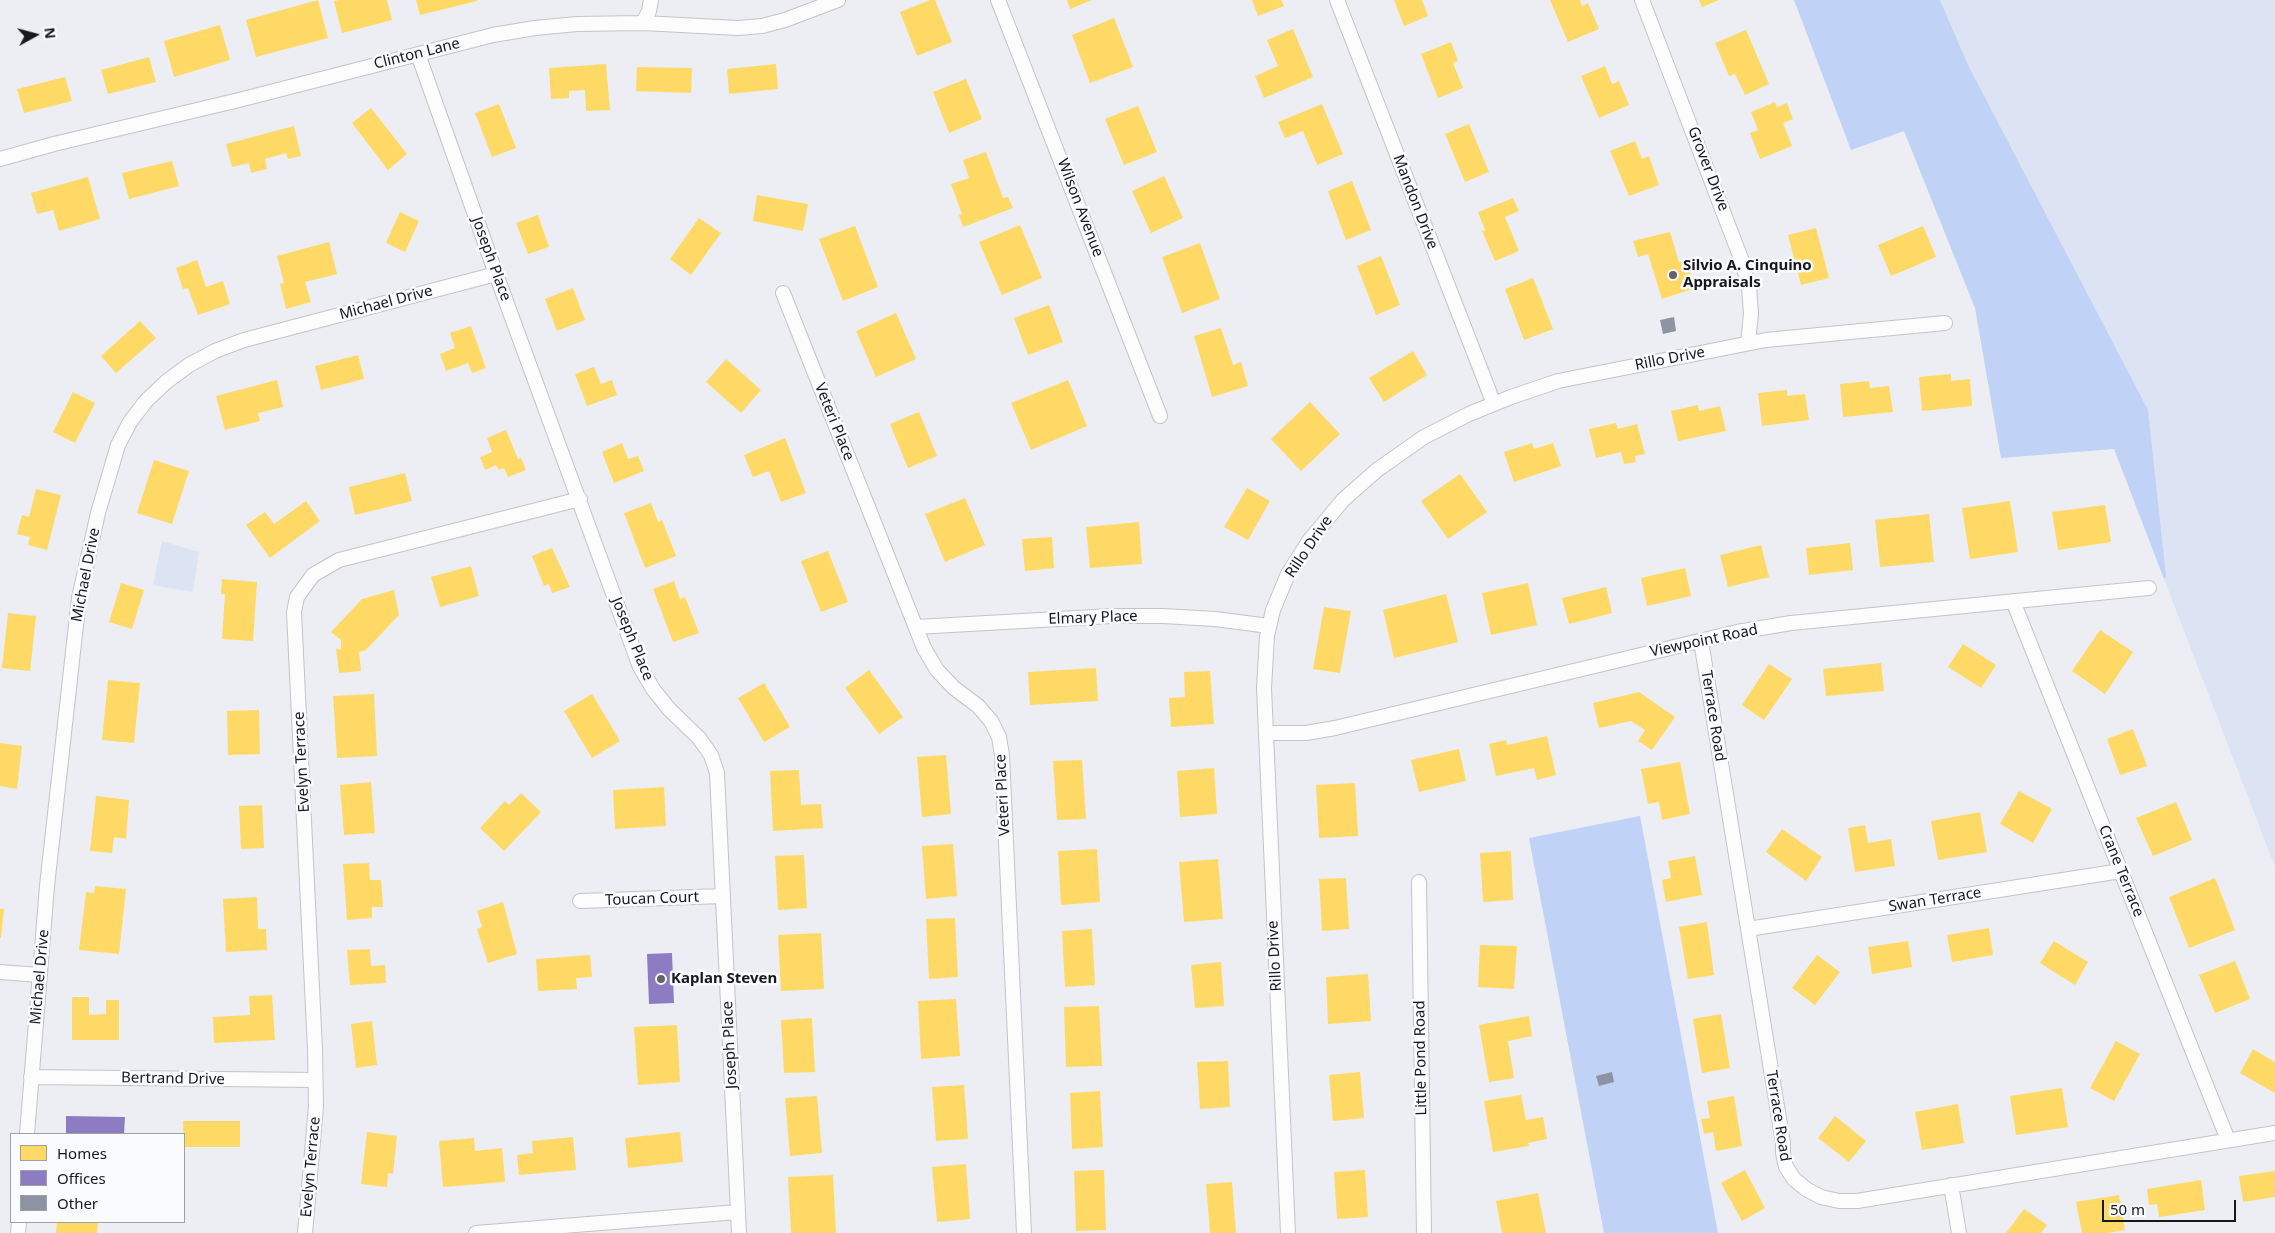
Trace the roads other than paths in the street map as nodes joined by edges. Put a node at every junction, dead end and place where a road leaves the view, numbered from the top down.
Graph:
1 (651, 0) edge
2 (838, 0) edge
3 (998, 0) edge
4 (1337, 0) edge
5 (1642, 0) edge
6 (643, 23) junction
7 (418, 54) junction
8 (0, 159) edge
9 (496, 274) junction
10 (782, 293) dead end
11 (1945, 323) dead end
12 (1748, 343) junction
13 (1494, 404) junction
14 (1160, 416) dead end
15 (580, 499) junction
16 (2149, 588) dead end
17 (2013, 601) junction
18 (1270, 626) junction
19 (916, 627) junction
20 (1701, 641) junction
21 (1266, 733) junction
22 (2121, 871) junction
23 (1419, 882) dead end
24 (723, 896) junction
25 (580, 901) dead end
26 (1748, 929) junction
27 (0, 972) edge
28 (40, 975) junction
29 (31, 1077) junction
30 (315, 1080) junction
31 (27, 1133) edge
32 (2275, 1133) edge
33 (2228, 1140) junction
34 (1951, 1185) junction
35 (738, 1212) junction
36 (305, 1233) edge
37 (476, 1233) edge
38 (739, 1233) edge
39 (1024, 1233) edge
40 (1288, 1233) edge
41 (1424, 1233) edge
42 (1959, 1233) edge

1 - 6 street
2 - 6 street, Clinton Lane
3 - 14 street, Wilson Avenue
4 - 13 street, Mandon Drive
5 - 12 street, Grover Drive
6 - 7 street, Clinton Lane
7 - 8 street, Clinton Lane
7 - 9 street, Joseph Place
9 - 15 street, Joseph Place
9 - 28 street, Michael Drive
10 - 19 street, Veteri Place
11 - 12 street, Rillo Drive
12 - 13 street, Rillo Drive
13 - 18 street, Rillo Drive
15 - 24 street, Joseph Place
15 - 30 street, Evelyn Terrace
16 - 17 street, Viewpoint Road
17 - 20 street, Viewpoint Road
17 - 22 street, Crane Terrace
18 - 19 street, Elmary Place
18 - 21 street, Rillo Drive
19 - 39 street, Veteri Place
20 - 21 street, Viewpoint Road
20 - 26 street, Terrace Road
21 - 40 street, Rillo Drive
22 - 26 street, Swan Terrace
22 - 33 street, Crane Terrace
23 - 41 street, Little Pond Road
24 - 25 street, Toucan Court
24 - 35 street, Joseph Place
26 - 34 street, Terrace Road
27 - 28 street
28 - 29 street, Michael Drive
29 - 30 street, Bertrand Drive
29 - 31 street, Michael Drive
30 - 36 street, Evelyn Terrace
32 - 33 street, Terrace Road
33 - 34 street, Terrace Road
34 - 42 street
35 - 37 street
35 - 38 street, Joseph Place

